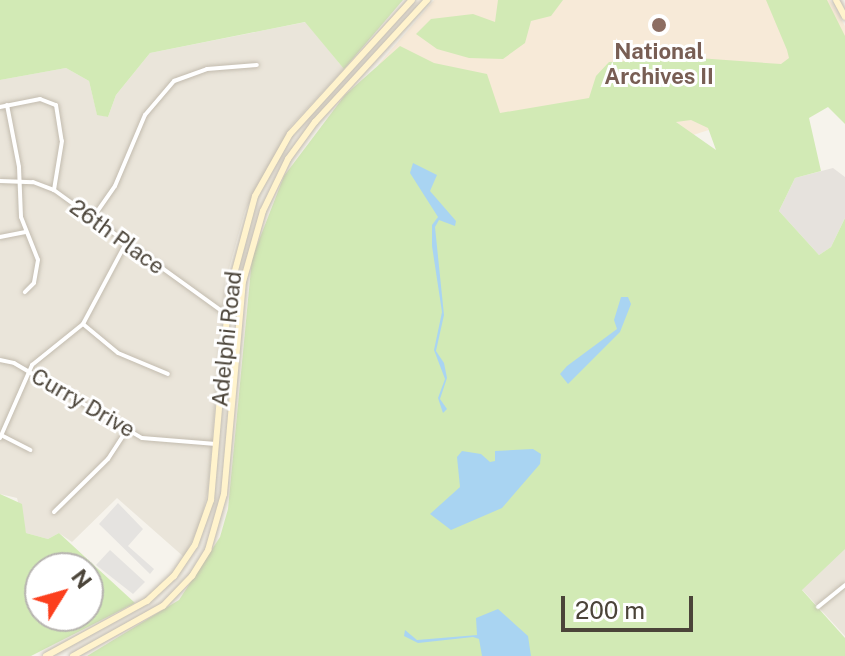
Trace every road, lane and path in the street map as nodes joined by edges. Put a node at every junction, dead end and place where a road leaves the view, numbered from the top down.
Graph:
1 (412, 0) edge
2 (427, 0) edge
3 (836, 0) edge
4 (845, 17) edge
5 (257, 65) dead end
6 (7, 105) junction
7 (0, 107) edge
8 (0, 181) edge
9 (20, 181) junction
10 (54, 190) junction
11 (92, 219) junction
12 (26, 232) junction
13 (0, 237) edge
14 (125, 245) junction
15 (25, 292) dead end
16 (227, 315) junction
17 (83, 324) junction
18 (0, 360) edge
19 (29, 372) junction
20 (168, 374) dead end
21 (126, 431) junction
22 (1, 437) edge
23 (216, 444) junction
24 (30, 450) dead end
25 (54, 512) dead end
26 (845, 585) edge
27 (818, 607) dead end
28 (46, 656) edge
29 (73, 656) edge

1 - 16 main road, Adelphi Road
2 - 29 main road, Adelphi Road
3 - 4 main road
5 - 11 street
6 - 7 street
6 - 9 street
6 - 10 street
8 - 9 street, 26th Place
9 - 10 street, 26th Place
9 - 12 street
10 - 11 street, 26th Place
11 - 14 street, 26th Place
12 - 13 street
12 - 15 street
14 - 16 street, 26th Place
14 - 17 street
16 - 23 main road, Adelphi Road
17 - 19 street
17 - 20 street
18 - 19 street, Curry Drive
19 - 21 street, Curry Drive
19 - 22 street
21 - 23 street, Curry Drive
21 - 25 street
22 - 24 street
23 - 28 main road, Adelphi Road
26 - 27 street

